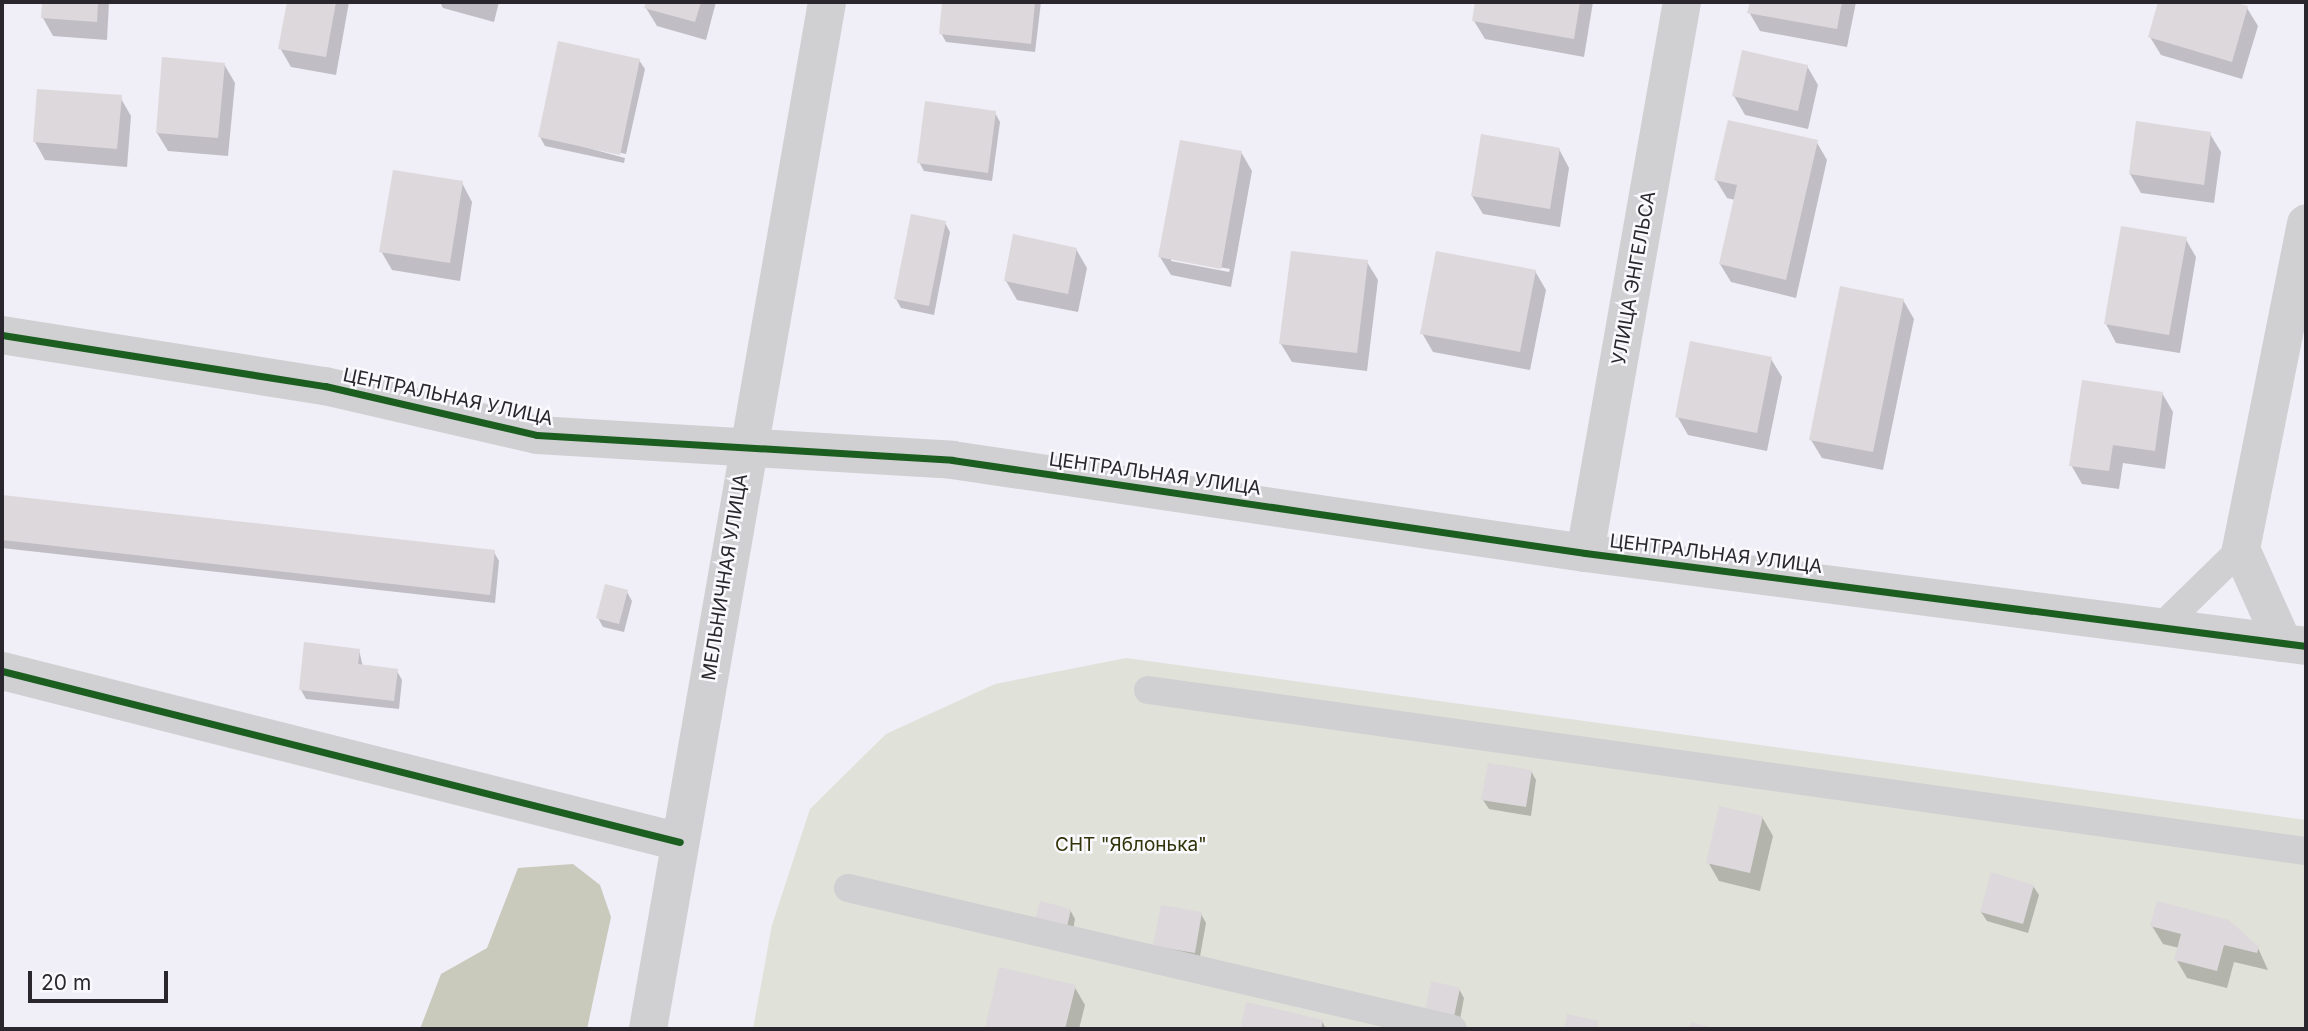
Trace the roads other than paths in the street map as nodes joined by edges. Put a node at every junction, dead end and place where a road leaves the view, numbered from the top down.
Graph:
1 (827, 2) edge
2 (1682, 2) edge
3 (2306, 223) edge
4 (2, 335) edge
5 (746, 449) junction
6 (2242, 549) junction
7 (1585, 553) junction
8 (2161, 628) junction
9 (2295, 645) edge
10 (2, 671) edge
11 (1148, 690) dead end
12 (680, 842) junction
13 (2306, 850) edge
14 (848, 888) dead end
15 (648, 1029) edge
16 (1453, 1029) edge

1 - 5 street, МЕЛЬНИЧНАЯ УЛИЦА
2 - 7 street, УЛИЦА ЭНГЕЛЬСА
3 - 6 street
4 - 5 street, ЦЕНТРАЛЬНАЯ УЛИЦА
5 - 7 street, ЦЕНТРАЛЬНАЯ УЛИЦА
5 - 12 street, МЕЛЬНИЧНАЯ УЛИЦА
6 - 8 lane
6 - 9 street
7 - 8 street, ЦЕНТРАЛЬНАЯ УЛИЦА
8 - 9 street, ЦЕНТРАЛЬНАЯ УЛИЦА
10 - 12 street
11 - 13 lane
12 - 15 street, МЕЛЬНИЧНАЯ УЛИЦА
14 - 16 lane

